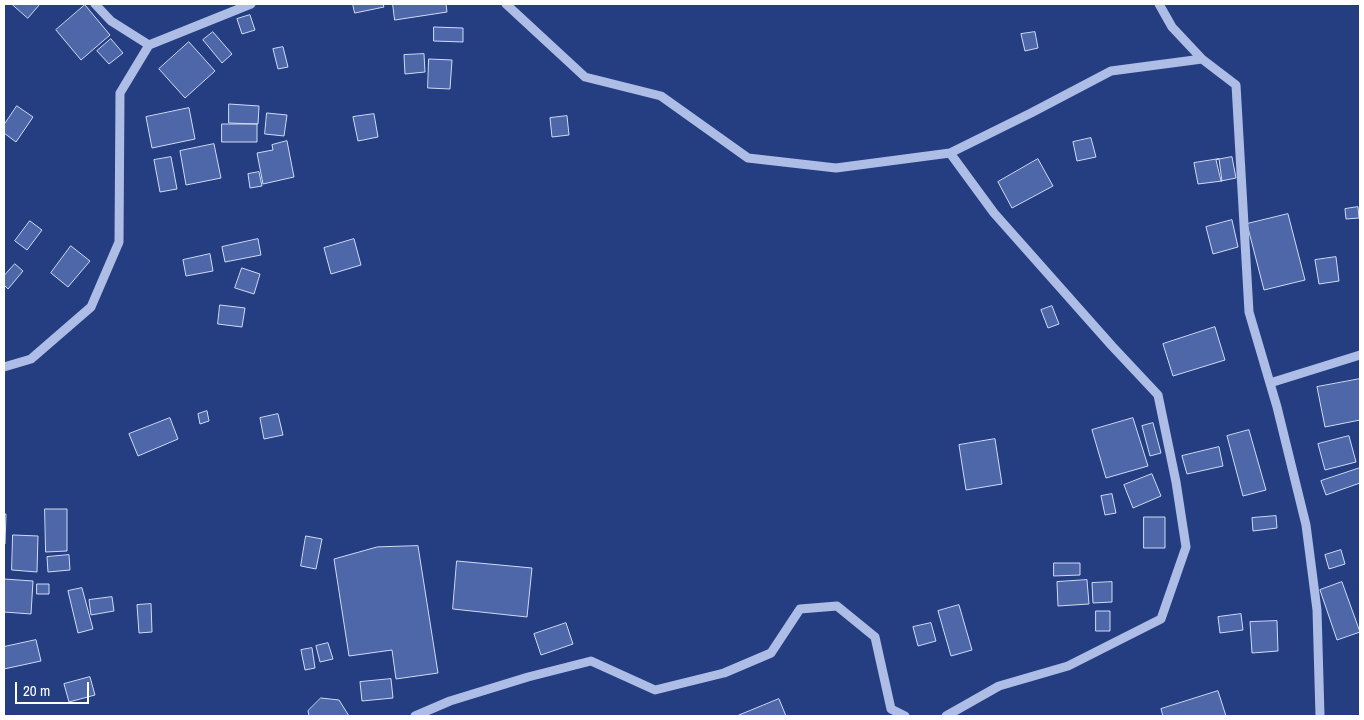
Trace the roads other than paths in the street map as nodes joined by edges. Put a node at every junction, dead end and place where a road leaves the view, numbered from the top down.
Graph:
1 (95, 4) edge
2 (251, 4) edge
3 (506, 4) edge
4 (1159, 4) edge
5 (149, 45) junction
6 (1202, 59) junction
7 (950, 152) junction
8 (1360, 355) edge
9 (4, 367) edge
10 (1270, 383) junction
11 (414, 716) edge
12 (905, 716) edge
13 (946, 716) edge
14 (1320, 716) edge

1 - 5 street
2 - 5 street
3 - 7 street
4 - 6 street
5 - 9 street
6 - 7 street
6 - 10 street
7 - 13 street
8 - 10 street
10 - 14 street
11 - 12 street

